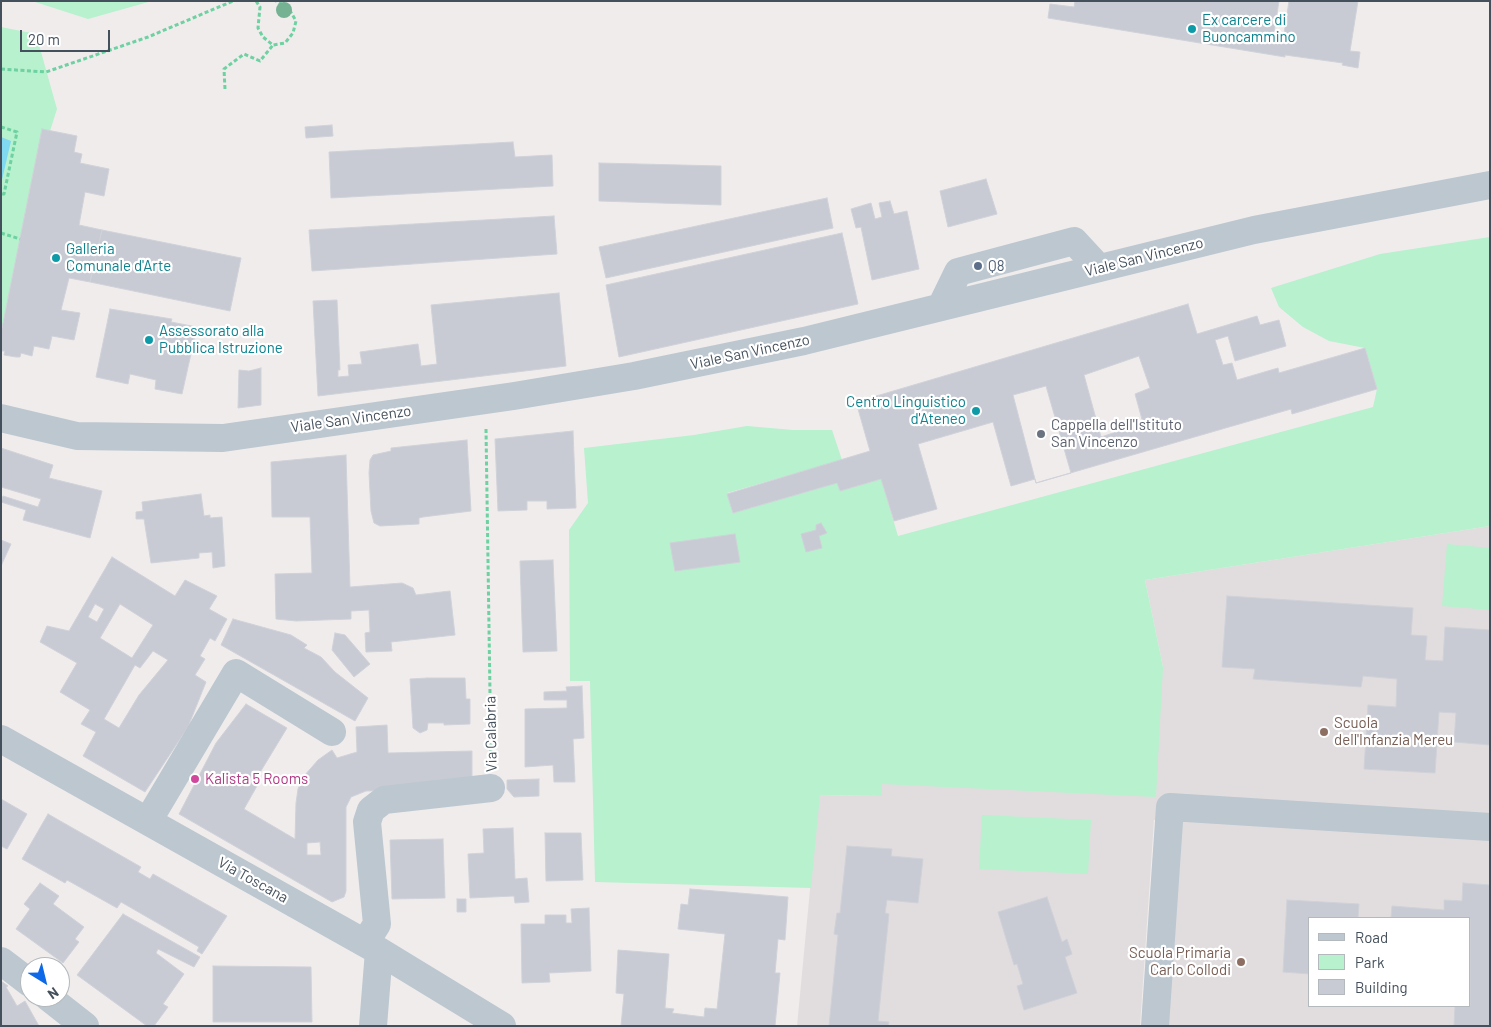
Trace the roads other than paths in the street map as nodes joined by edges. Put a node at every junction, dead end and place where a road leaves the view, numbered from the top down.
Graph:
1 (1490, 185) edge
2 (1, 418) edge
3 (332, 732) dead end
4 (1, 739) edge
5 (492, 788) road end
6 (148, 821) junction
7 (1490, 827) edge
8 (372, 947) junction
9 (1, 961) edge
10 (20, 975) edge
11 (61, 1007) edge
12 (85, 1026) edge
13 (373, 1026) edge
14 (502, 1026) edge
15 (1155, 1026) edge

1 - 2 street, Viale San Vincenzo
3 - 6 street
4 - 6 street, Via Toscana
5 - 8 street, Via Calabria
6 - 8 street, Via Toscana
7 - 15 street
8 - 13 street
8 - 14 street, Via Toscana
9 - 10 street
11 - 12 street

